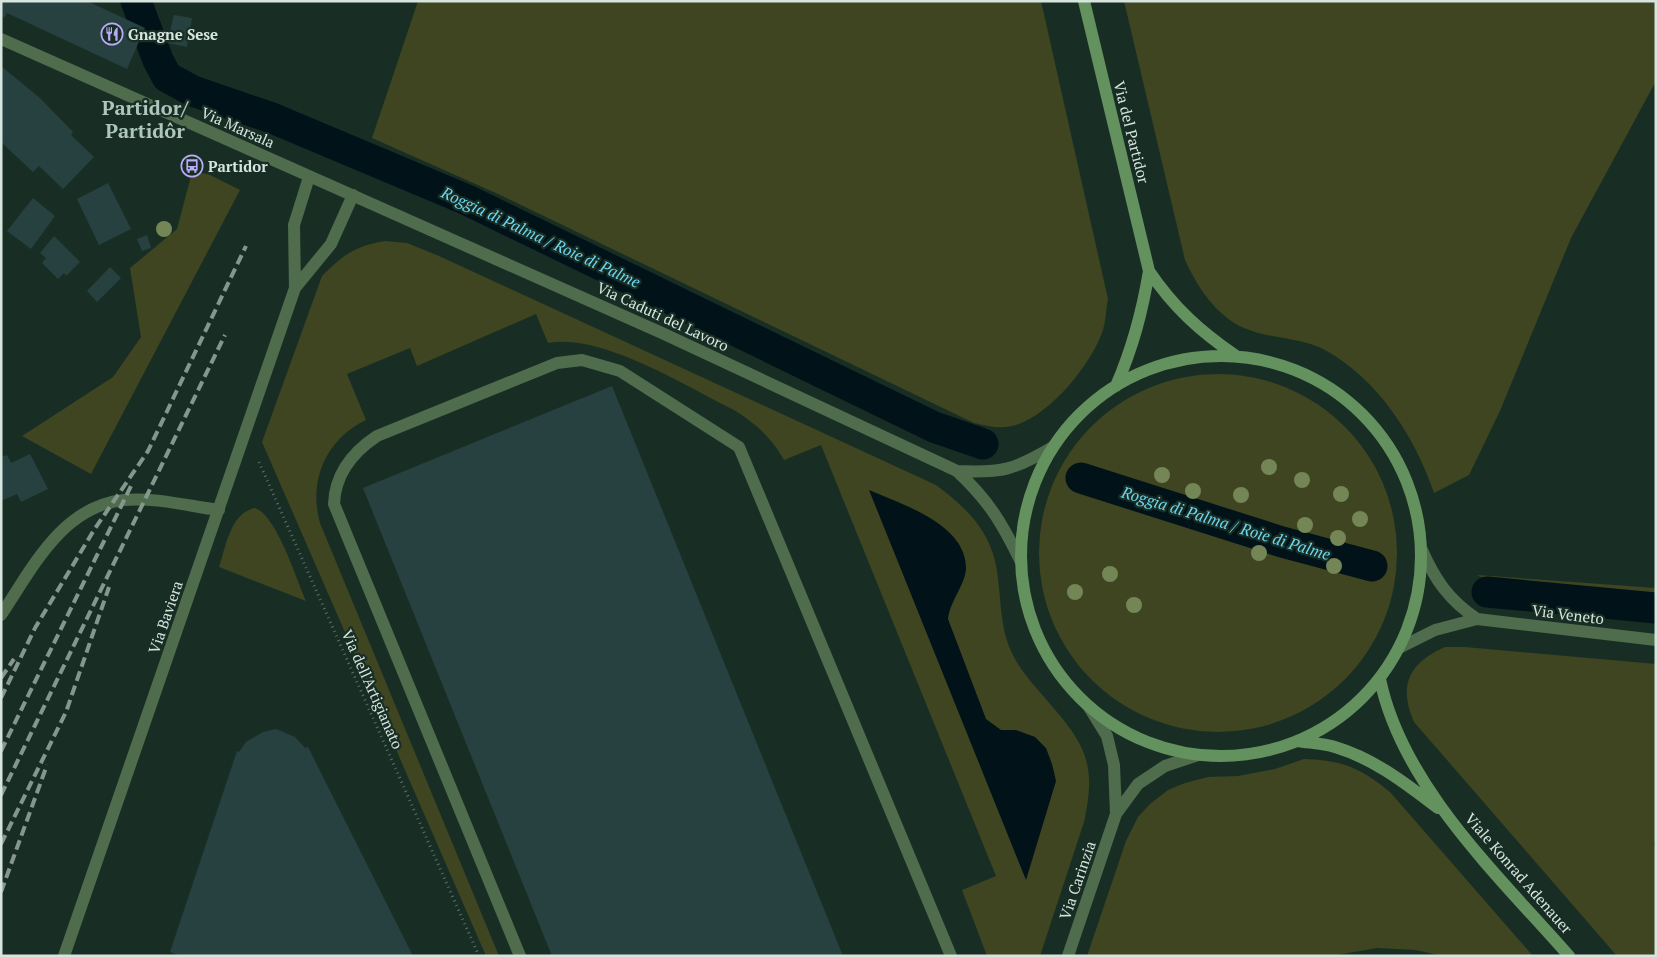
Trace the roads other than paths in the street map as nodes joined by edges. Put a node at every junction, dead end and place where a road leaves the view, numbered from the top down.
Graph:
1 (1084, 1) edge
2 (1, 39) edge
3 (310, 177) junction
4 (353, 195) junction
5 (1149, 271) junction
6 (295, 288) junction
7 (1236, 356) junction
8 (1116, 386) junction
9 (1054, 447) junction
10 (958, 471) junction
11 (219, 510) junction
12 (1422, 550) junction
13 (1021, 562) junction
14 (1, 615) edge
15 (1477, 619) junction
16 (1656, 640) edge
17 (1399, 648) junction
18 (1380, 679) junction
19 (1089, 707) junction
20 (1297, 742) junction
21 (1198, 755) junction
22 (1444, 812) junction
23 (1116, 814) junction
24 (64, 956) edge
25 (520, 956) edge
26 (951, 956) edge
27 (1068, 956) edge
28 (1569, 956) edge

1 - 5 main road, Via del Partidor
2 - 3 street, Via Marsala
3 - 4 street, Via Marsala
3 - 6 street, Via Baviera
4 - 6 street, Via Baviera
4 - 10 street, Via Caduti del Lavoro
5 - 7 main road, Via del Partidor
5 - 8 main road, Via del Partidor
6 - 11 street, Via Baviera
7 - 8 main road
7 - 12 main road
8 - 9 main road
9 - 10 street, Via Caduti del Lavoro
9 - 13 main road
10 - 13 street, Via Caduti del Lavoro
11 - 14 street
11 - 24 street, Via Baviera
12 - 15 street, Via Veneto
12 - 17 main road
13 - 19 main road
15 - 16 street, Via Veneto
15 - 17 street, Via Veneto
17 - 18 main road
18 - 20 main road
18 - 22 main road, Viale Konrad Adenauer
19 - 21 main road
19 - 23 street, Via Carinzia
20 - 21 main road
20 - 22 main road, Viale Konrad Adenauer
21 - 23 street, Via Carinzia
22 - 28 main road, Viale Konrad Adenauer
23 - 27 street, Via Carinzia
25 - 26 street

